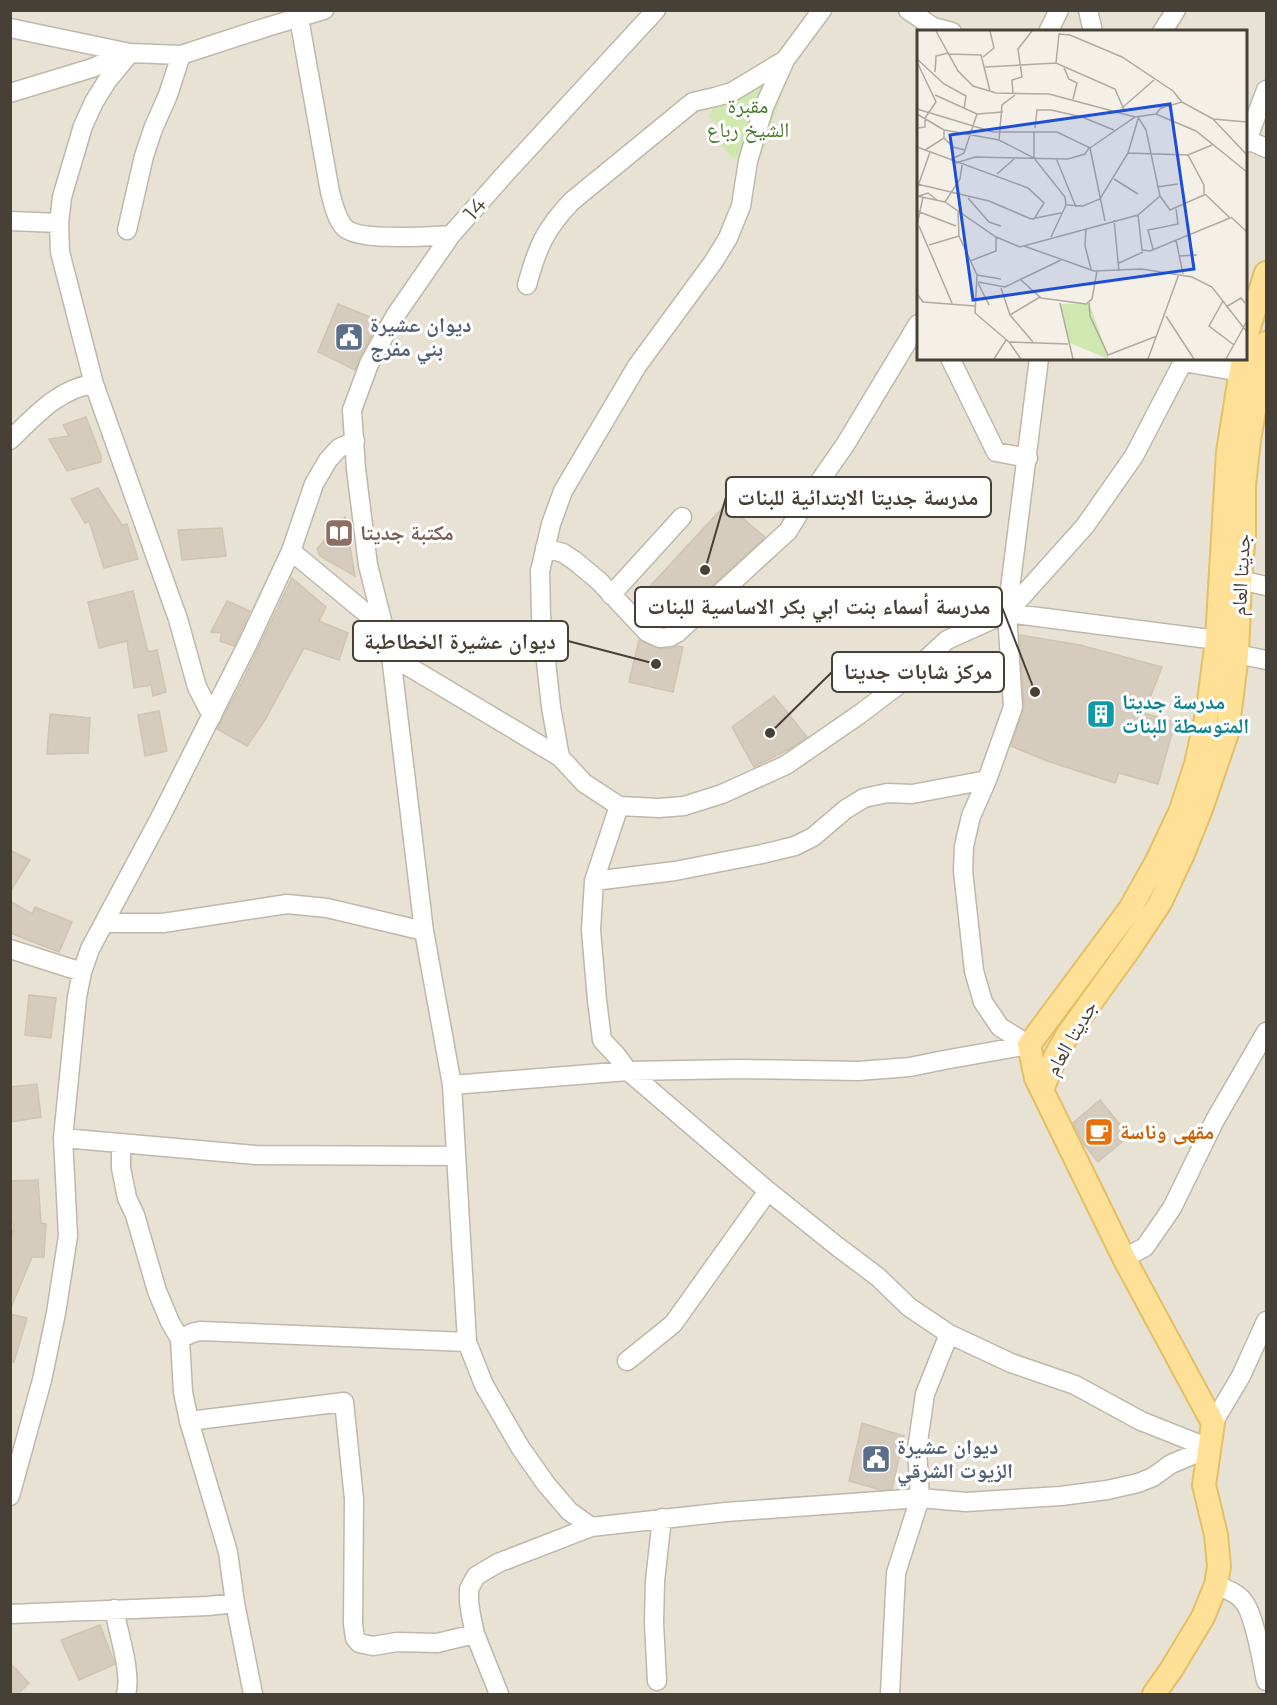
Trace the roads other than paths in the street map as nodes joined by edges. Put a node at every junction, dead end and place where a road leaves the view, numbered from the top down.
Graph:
1 (324, 10) edge
2 (656, 10) edge
3 (822, 10) edge
4 (908, 10) edge
5 (1088, 10) edge
6 (1176, 10) edge
7 (299, 18) junction
8 (10, 28) edge
9 (944, 30) edge
10 (1092, 30) edge
11 (1163, 30) edge
12 (124, 52) junction
13 (181, 55) junction
14 (785, 60) junction
15 (1266, 90) edge
16 (10, 93) edge
17 (1247, 138) edge
18 (1247, 140) edge
19 (1266, 148) edge
20 (10, 221) edge
21 (59, 224) junction
22 (127, 230) dead end
23 (452, 235) junction
24 (1266, 273) edge
25 (527, 285) dead end
26 (917, 326) edge
27 (1247, 335) edge
28 (1266, 343) edge
29 (951, 360) edge
30 (1039, 360) edge
31 (1184, 360) edge
32 (1253, 374) edge
33 (94, 384) junction
34 (10, 440) edge
35 (355, 441) junction
36 (1028, 458) junction
37 (681, 517) dead end
38 (1233, 534) junction
39 (544, 548) junction
40 (291, 551) junction
41 (1240, 580) junction
42 (1266, 586) edge
43 (611, 595) junction
44 (1007, 613) junction
45 (384, 628) junction
46 (1217, 640) junction
47 (1237, 654) junction
48 (391, 656) junction
49 (1266, 660) edge
50 (212, 716) junction
51 (560, 757) junction
52 (987, 780) junction
53 (620, 806) junction
54 (594, 881) junction
55 (104, 923) junction
56 (424, 931) junction
57 (10, 949) edge
58 (82, 972) junction
59 (1266, 1032) edge
60 (1029, 1046) junction
61 (628, 1071) junction
62 (452, 1085) junction
63 (1042, 1090) junction
64 (63, 1138) junction
65 (121, 1144) junction
66 (456, 1156) junction
67 (768, 1191) junction
68 (1124, 1258) junction
69 (1266, 1321) edge
70 (949, 1334) junction
71 (180, 1339) junction
72 (467, 1342) junction
73 (1258, 1354) edge
74 (627, 1361) dead end
75 (189, 1421) junction
76 (1213, 1423) junction
77 (1209, 1448) junction
78 (10, 1497) edge
79 (920, 1498) junction
80 (662, 1518) junction
81 (591, 1527) junction
82 (1216, 1585) junction
83 (235, 1603) junction
84 (114, 1609) junction
85 (10, 1614) edge
86 (475, 1634) junction
87 (657, 1680) dead end
88 (1266, 1681) edge
89 (126, 1695) edge
90 (253, 1695) edge
91 (499, 1695) edge
92 (890, 1695) edge
93 (1154, 1695) edge

1 - 7 street
2 - 23 street, 14
3 - 14 street
4 - 9 street
5 - 10 street
6 - 11 street
7 - 13 street
7 - 23 street
8 - 12 street
12 - 13 street
12 - 16 street
12 - 21 street
13 - 22 street
14 - 25 street
14 - 39 street
15 - 17 street
18 - 19 street
20 - 21 street
21 - 33 street
23 - 35 street, 14
24 - 27 main road
26 - 43 street
28 - 32 main road, جديتا العام
29 - 36 street
30 - 36 street
31 - 32 street
31 - 44 street
32 - 38 main road, جديتا العام
33 - 34 street
33 - 50 street
35 - 40 street
35 - 45 street, 14
36 - 44 street
37 - 43 street
38 - 41 main road, جديتا العام
38 - 46 main road, جديتا العام
39 - 43 street
39 - 51 street
40 - 45 street
40 - 50 street
41 - 42 street
41 - 47 main road, جديتا العام
44 - 46 street
44 - 52 street
44 - 53 street
45 - 48 street, 14
46 - 60 main road, جديتا العام
47 - 49 street
47 - 63 main road, جديتا العام
48 - 51 street
48 - 56 street, 14
50 - 55 street
51 - 53 street
52 - 54 street
52 - 60 street
53 - 54 street
54 - 61 street
55 - 56 street
55 - 58 street
56 - 62 street, 14
57 - 58 street
58 - 64 street
59 - 68 street
60 - 61 street
60 - 63 main road, جديتا العام
61 - 62 street
61 - 67 street
62 - 66 street, 14
63 - 68 main road
64 - 65 street
64 - 78 street
65 - 66 street
65 - 71 street
66 - 72 street, 14
67 - 70 street
67 - 74 street
68 - 76 main road
69 - 73 street
70 - 77 street
70 - 79 street
71 - 72 street
71 - 75 street
72 - 81 street, 14
73 - 76 street
75 - 83 street
75 - 86 street
76 - 77 main road
77 - 79 street
77 - 82 main road
79 - 80 street
79 - 92 street
80 - 81 street
80 - 87 street
81 - 86 street
82 - 88 street
82 - 93 main road
83 - 84 street
83 - 90 street
84 - 85 street
84 - 89 street
86 - 91 street

